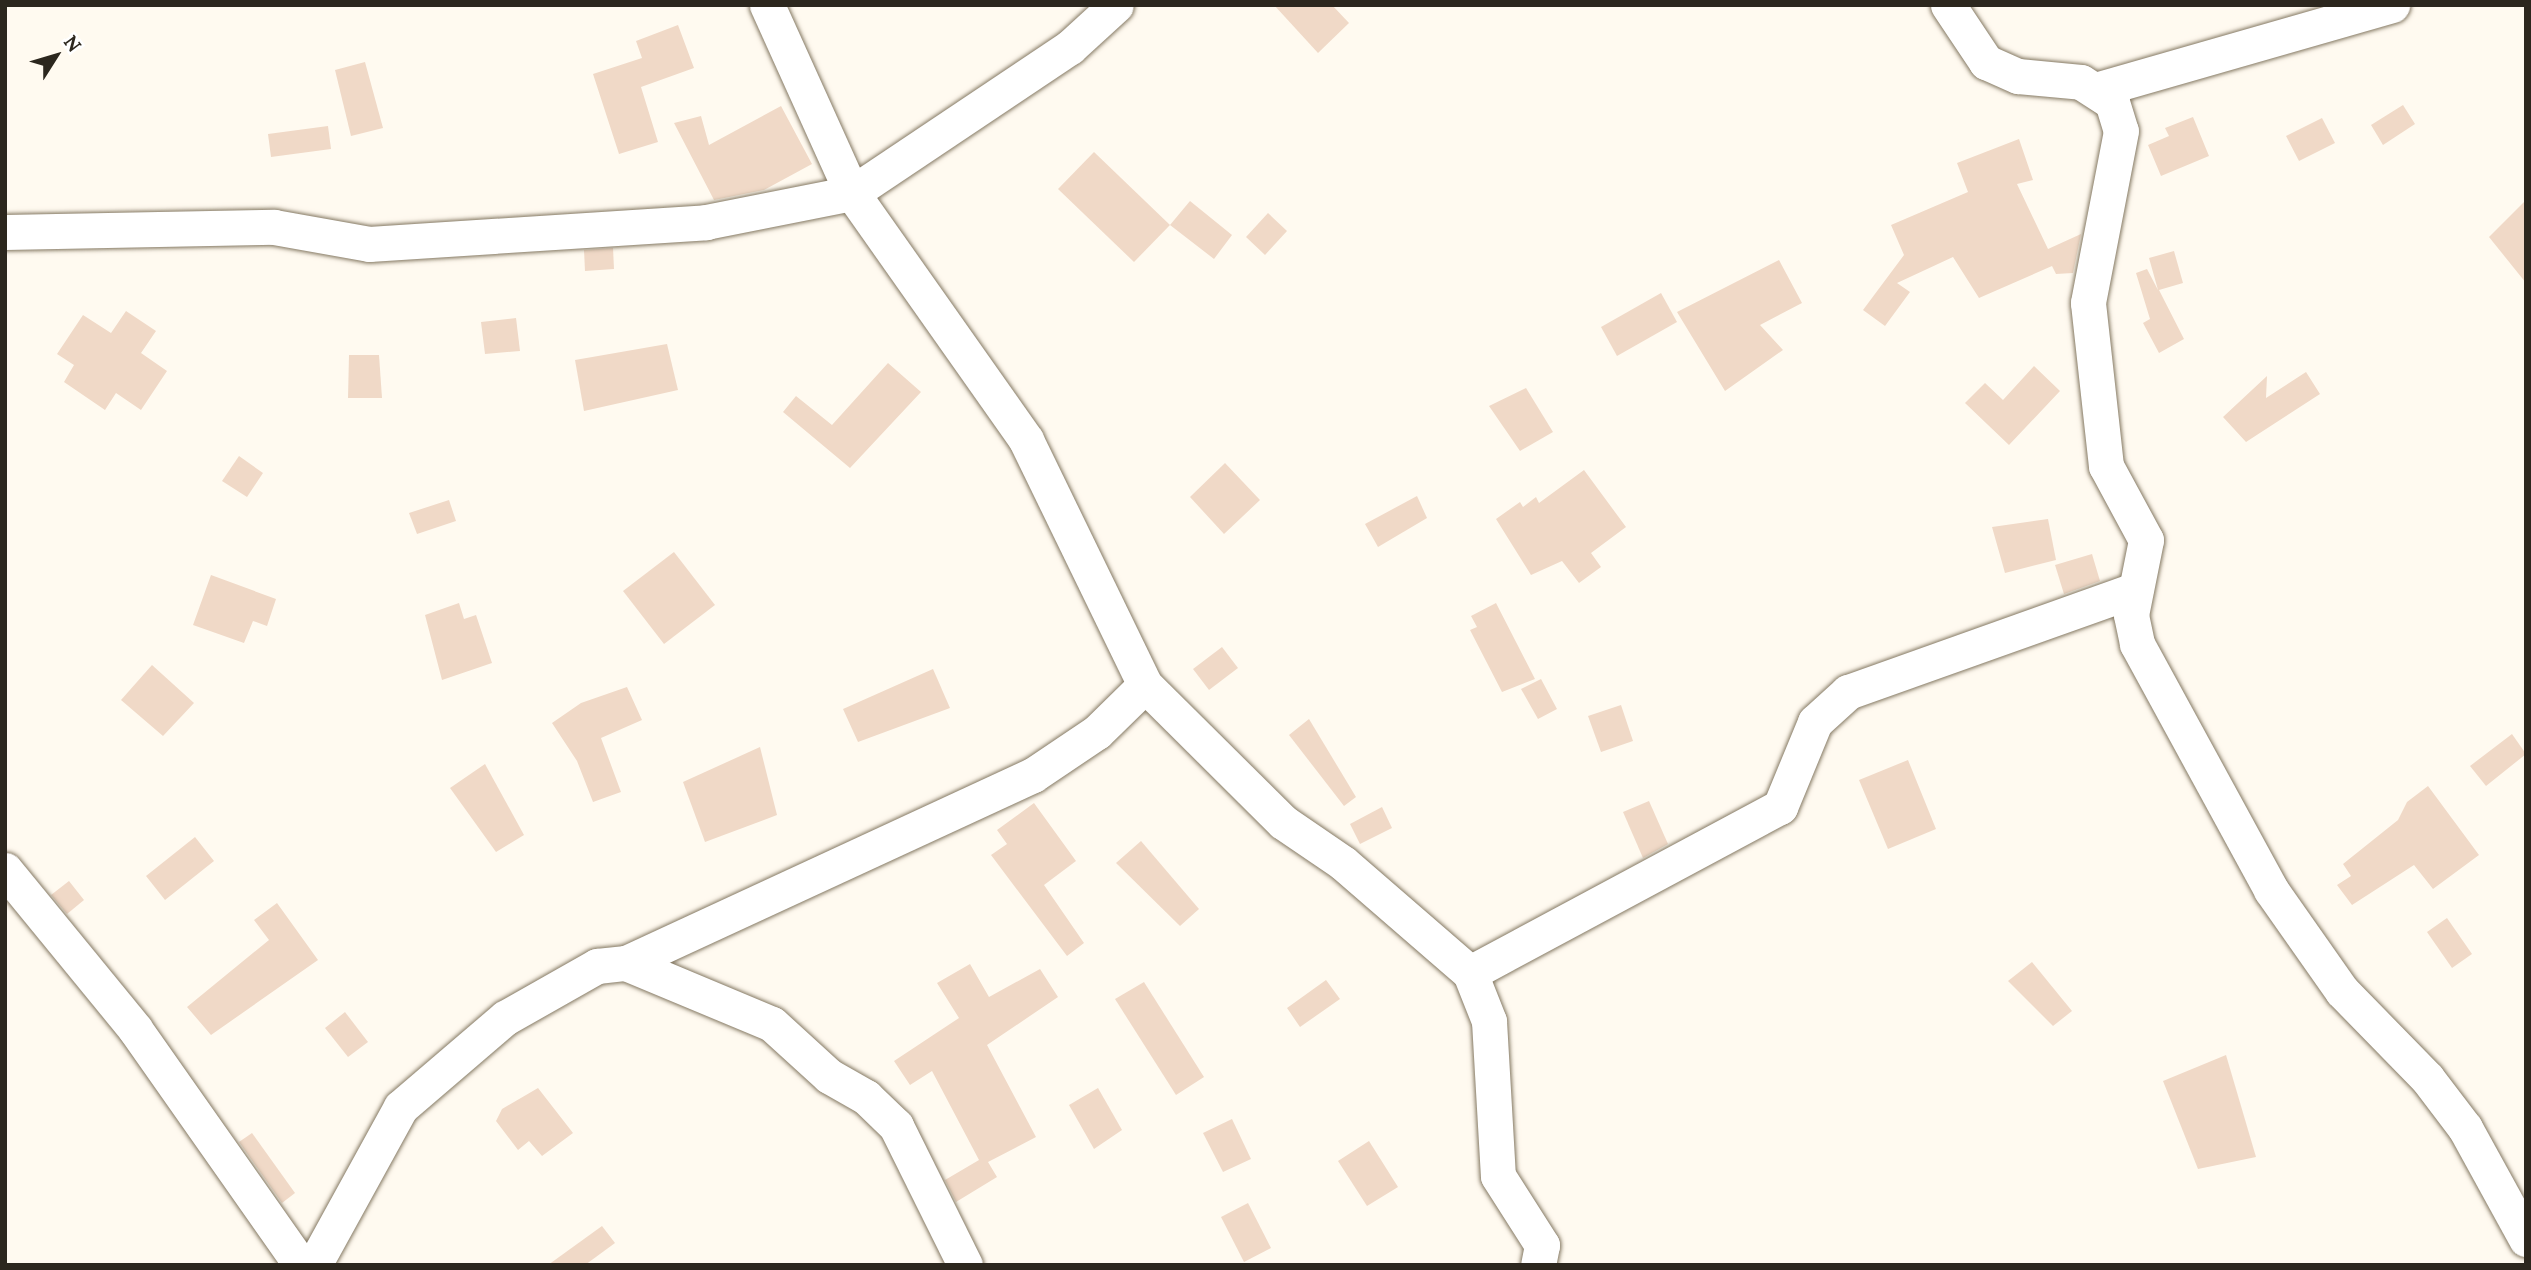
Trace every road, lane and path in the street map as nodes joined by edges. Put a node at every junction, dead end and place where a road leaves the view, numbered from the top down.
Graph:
1 (767, 5) edge
2 (1116, 5) edge
3 (1948, 5) edge
4 (2392, 5) edge
5 (2099, 89) junction
6 (852, 193) junction
7 (5, 232) edge
8 (2135, 590) junction
9 (1145, 685) junction
10 (5, 870) edge
11 (626, 963) junction
12 (1470, 973) junction
13 (2526, 1239) edge
14 (301, 1265) edge
15 (314, 1265) edge
16 (965, 1265) edge
17 (1538, 1265) edge

1 - 6 street
2 - 6 street
3 - 5 street
4 - 5 street
5 - 8 street
6 - 7 street
6 - 9 street
8 - 12 street
8 - 13 street
9 - 11 street
9 - 12 street
10 - 14 street
11 - 15 street
11 - 16 street
12 - 17 street

